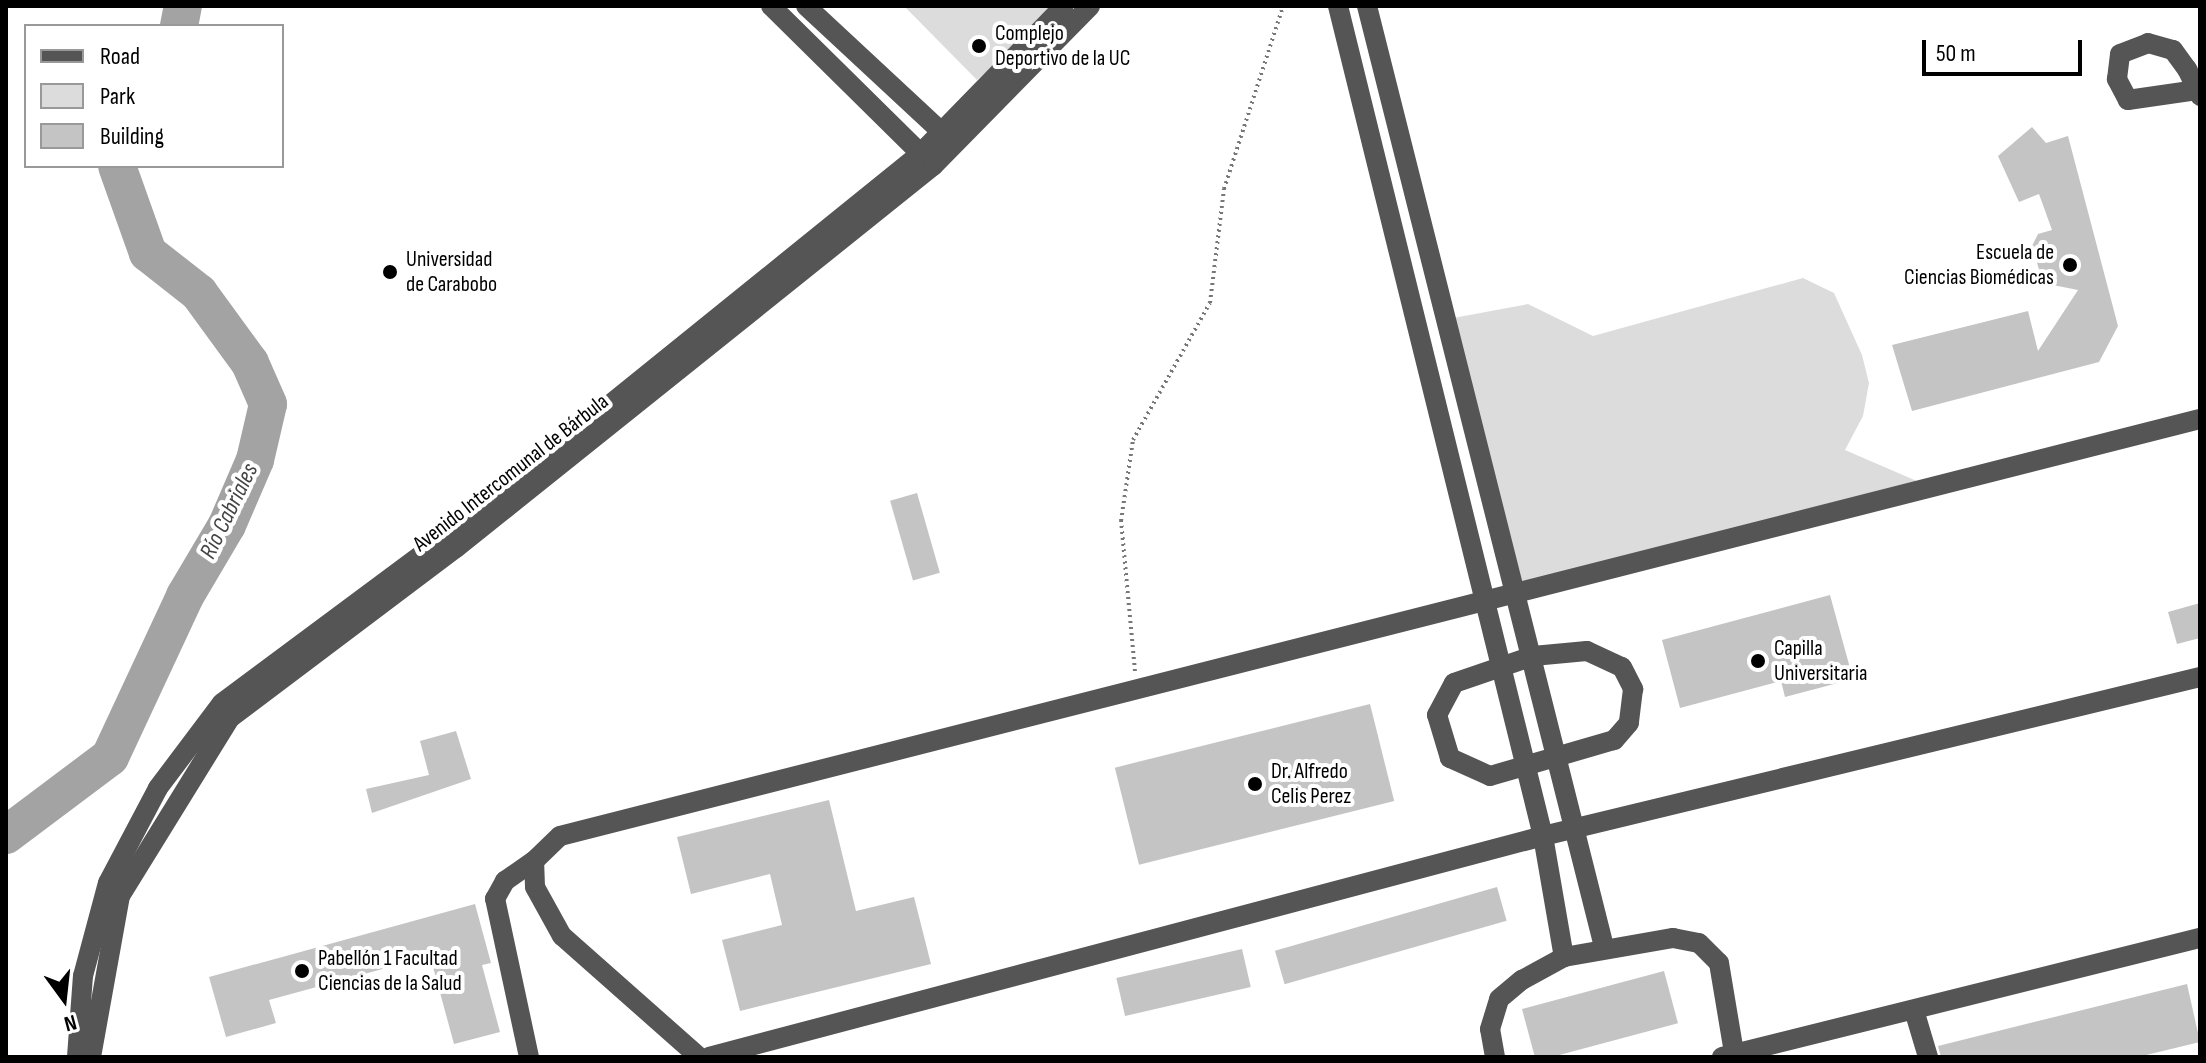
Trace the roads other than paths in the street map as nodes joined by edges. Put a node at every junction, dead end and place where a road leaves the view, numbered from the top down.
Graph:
1 (771, 6) edge
2 (806, 6) edge
3 (1064, 6) edge
4 (1090, 6) edge
5 (1338, 6) edge
6 (1367, 6) edge
7 (948, 138) junction
8 (926, 160) junction
9 (2200, 419) edge
10 (1519, 595) junction
11 (1486, 602) junction
12 (1533, 656) junction
13 (1501, 664) junction
14 (2200, 677) edge
15 (1558, 758) junction
16 (1526, 767) junction
17 (1575, 830) junction
18 (1543, 836) junction
19 (534, 861) junction
20 (2200, 938) edge
21 (1604, 947) junction
22 (1564, 957) junction
23 (1914, 1010) junction
24 (1728, 1055) edge
25 (77, 1057) edge
26 (91, 1057) edge
27 (529, 1057) edge
28 (699, 1057) edge
29 (709, 1057) edge
30 (1495, 1057) edge
31 (1928, 1057) edge

1 - 8 street
2 - 7 street
3 - 7 street, Avenido Intercomunal de Bárbula
4 - 7 street, Avenido Intercomunal de Bárbula
5 - 11 street
6 - 10 street
7 - 8 street, Avenido Intercomunal de Bárbula
8 - 25 street, Avenido Intercomunal de Bárbula
8 - 26 street, Avenido Intercomunal de Bárbula
9 - 10 street
10 - 11 street
10 - 12 street
11 - 13 street
11 - 19 street
12 - 13 street
12 - 15 street
12 - 15 street
13 - 16 street
13 - 16 street
14 - 17 street
15 - 16 street
15 - 17 street
16 - 18 street
17 - 18 street
17 - 21 street
18 - 22 street
18 - 29 street
19 - 27 street
19 - 28 street
20 - 23 street
21 - 22 street
21 - 24 street
22 - 30 street
23 - 24 street
23 - 31 street

